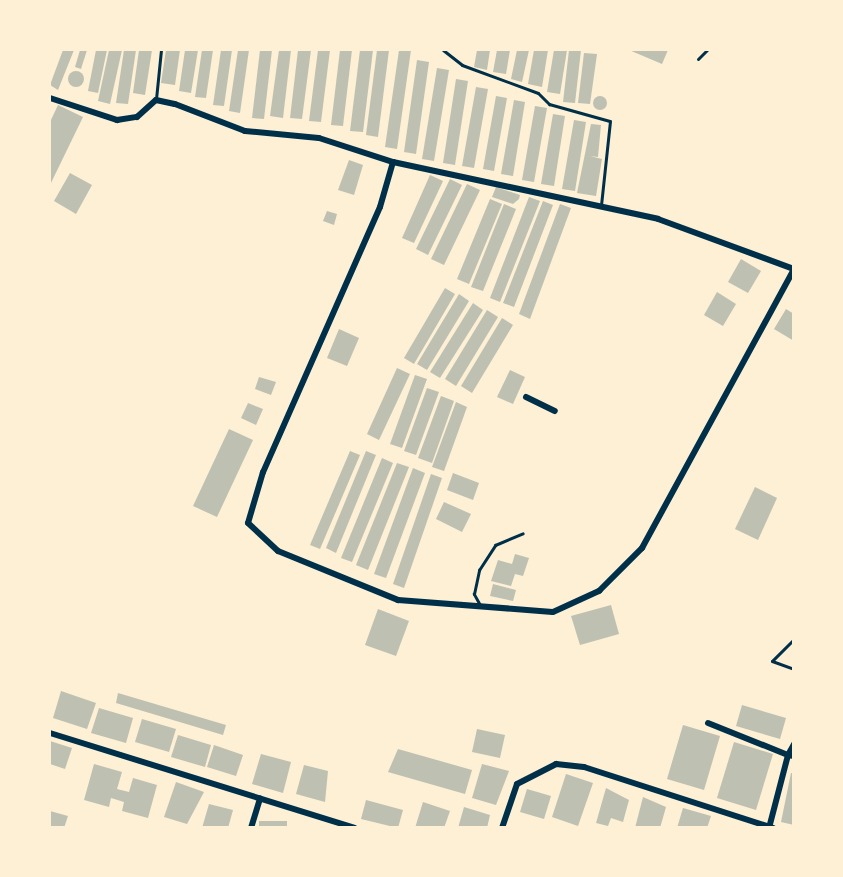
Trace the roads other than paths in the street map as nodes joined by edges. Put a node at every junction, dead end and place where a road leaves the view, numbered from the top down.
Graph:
1 (161, 50) edge
2 (443, 50) edge
3 (707, 50) edge
4 (698, 59) dead end
5 (50, 98) edge
6 (156, 100) junction
7 (393, 162) junction
8 (601, 207) junction
9 (794, 269) edge
10 (526, 397) dead end
11 (555, 411) dead end
12 (523, 533) dead end
13 (482, 609) junction
14 (794, 639) edge
15 (794, 669) edge
16 (708, 723) dead end
17 (50, 733) edge
18 (794, 744) edge
19 (791, 755) edge
20 (260, 798) junction
21 (770, 827) edge
22 (251, 828) edge
23 (355, 828) edge
24 (502, 828) edge

1 - 6 lane
2 - 8 lane
3 - 4 lane
5 - 6 street
6 - 7 street
7 - 8 street
7 - 13 street
8 - 9 street
9 - 13 street
10 - 11 street
12 - 13 lane
14 - 15 lane
16 - 19 street
17 - 20 street
18 - 19 street
19 - 21 street
20 - 22 street
20 - 23 street
21 - 24 street

